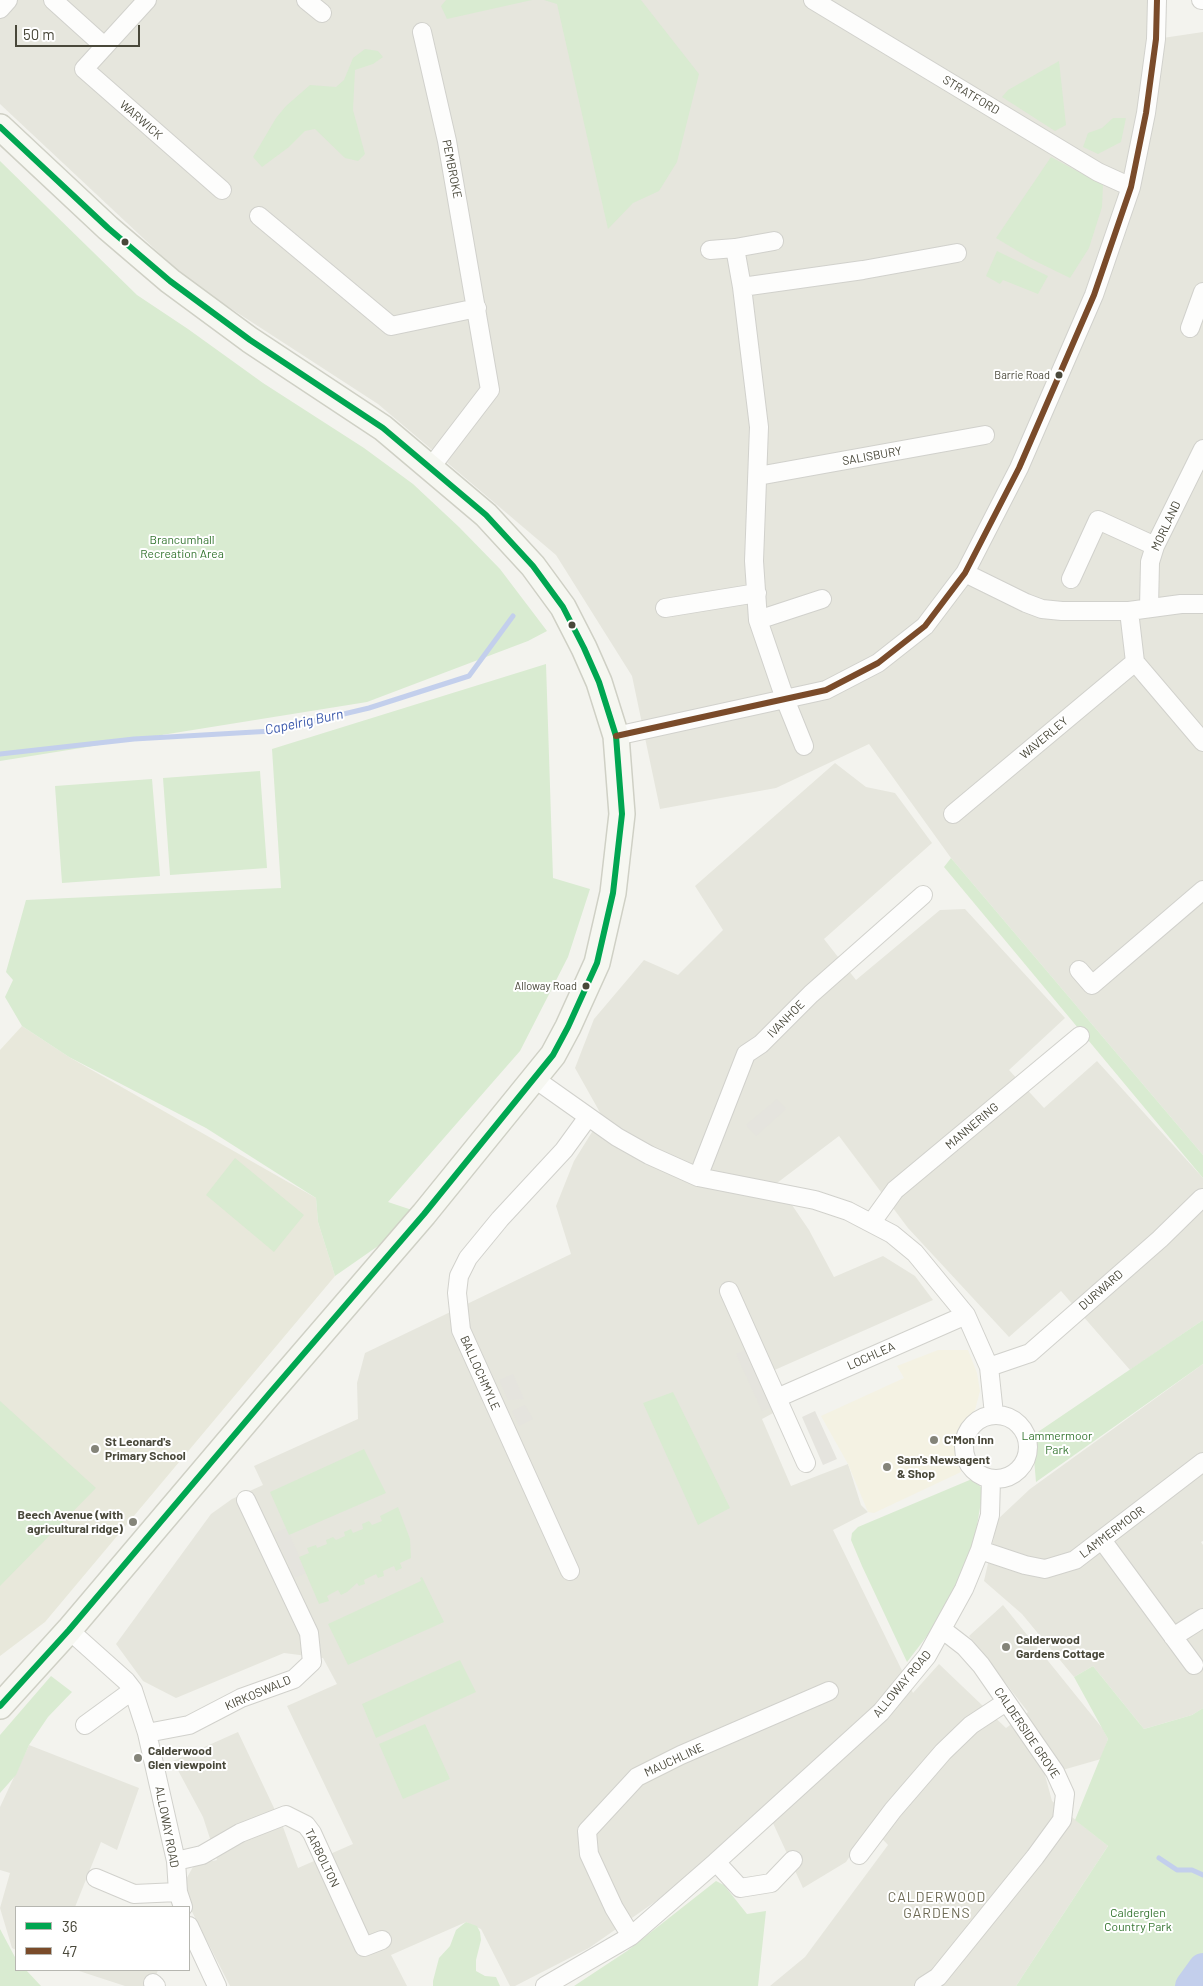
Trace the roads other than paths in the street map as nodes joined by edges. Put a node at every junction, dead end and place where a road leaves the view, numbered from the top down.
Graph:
1 (8, 0) edge
2 (53, 0) edge
3 (147, 0) edge
4 (306, 0) edge
5 (814, 0) edge
6 (1158, 0) edge
7 (0, 9) edge
8 (322, 13) dead end
9 (422, 32) dead end
10 (104, 46) junction
11 (0, 127) edge
12 (1131, 187) junction
13 (222, 190) dead end
14 (260, 216) dead end
15 (774, 241) dead end
16 (735, 248) junction
17 (710, 250) dead end
18 (957, 253) dead end
19 (742, 287) junction
20 (1203, 292) edge
21 (477, 308) junction
22 (1190, 328) dead end
23 (985, 435) dead end
24 (1203, 449) edge
25 (431, 467) junction
26 (758, 476) junction
27 (1156, 546) junction
28 (965, 573) junction
29 (1071, 578) dead end
30 (757, 593) junction
31 (822, 599) dead end
32 (1203, 604) edge
33 (665, 608) dead end
34 (1149, 608) junction
35 (1129, 612) junction
36 (758, 620) junction
37 (1135, 662) junction
38 (785, 700) junction
39 (616, 736) junction
40 (1203, 742) edge
41 (804, 746) dead end
42 (953, 814) dead end
43 (1203, 890) edge
44 (922, 895) dead end
45 (1079, 970) dead end
46 (1080, 1036) dead end
47 (535, 1080) junction
48 (588, 1117) junction
49 (698, 1177) junction
50 (1203, 1199) edge
51 (872, 1222) junction
52 (729, 1291) dead end
53 (966, 1315) junction
54 (989, 1367) junction
55 (777, 1398) junction
56 (994, 1414) junction
57 (1203, 1462) edge
58 (806, 1463) dead end
59 (991, 1479) junction
60 (246, 1500) dead end
61 (1102, 1540) junction
62 (980, 1550) junction
63 (570, 1571) dead end
64 (1203, 1618) edge
65 (69, 1630) junction
66 (943, 1630) junction
67 (1173, 1637) junction
68 (1194, 1665) dead end
69 (133, 1690) junction
70 (829, 1691) dead end
71 (1006, 1702) junction
72 (0, 1706) edge
73 (85, 1725) dead end
74 (147, 1733) junction
75 (859, 1855) dead end
76 (793, 1860) dead end
77 (176, 1861) junction
78 (716, 1862) junction
79 (96, 1878) dead end
80 (180, 1900) edge
81 (190, 1928) edge
82 (631, 1936) junction
83 (382, 1940) dead end
84 (216, 1986) edge
85 (545, 1986) edge
86 (924, 1986) edge

1 - 7 street
2 - 10 street
3 - 10 street, WARWICK
4 - 8 street
5 - 12 street, STRATFORD
6 - 12 street
9 - 21 street, PEMBROKE
10 - 13 street, WARWICK
11 - 25 street
12 - 28 street
14 - 21 street
15 - 16 street
16 - 17 street
16 - 19 street
18 - 19 street
19 - 26 street
20 - 22 street
21 - 25 street, PEMBROKE
23 - 26 street, SALISBURY
24 - 27 street, MORLAND
25 - 39 street
26 - 30 street
27 - 29 street
27 - 34 street, MORLAND
28 - 35 street
28 - 38 street
30 - 33 street
30 - 36 street
31 - 36 street
32 - 34 street
34 - 35 street
35 - 37 street
36 - 38 street
37 - 40 street
37 - 42 street, WAVERLEY
38 - 39 street
38 - 41 street
39 - 47 street
43 - 45 street
44 - 49 street, IVANHOE
46 - 51 street, MANNERING
47 - 48 street
47 - 65 street
48 - 49 street
48 - 63 street, BALLOCHMYLE
49 - 51 street
50 - 54 street, DURWARD
51 - 53 street
52 - 55 street
53 - 54 street
53 - 55 street, LOCHLEA
54 - 56 street
55 - 58 street
56 - 59 street
56 - 59 street
57 - 61 street, LAMMERMOOR
59 - 62 street, ALLOWAY ROAD
60 - 74 street, KIRKOSWALD
61 - 62 street, LAMMERMOOR
61 - 67 street
62 - 66 street, ALLOWAY ROAD
64 - 67 street
65 - 69 street, ALLOWAY ROAD
65 - 72 street
66 - 71 street, CALDERSIDE GROVE
66 - 78 street, ALLOWAY ROAD
67 - 68 street
69 - 73 street
69 - 74 street, ALLOWAY ROAD
70 - 82 street, MAUCHLINE
71 - 75 street
71 - 86 street, CALDERSIDE GROVE
74 - 77 street, ALLOWAY ROAD
76 - 78 street
77 - 80 street, ALLOWAY ROAD
77 - 83 street, TARBOLTON
78 - 82 street, ALLOWAY ROAD
79 - 80 street
81 - 84 street
82 - 85 street, ALLOWAY ROAD

